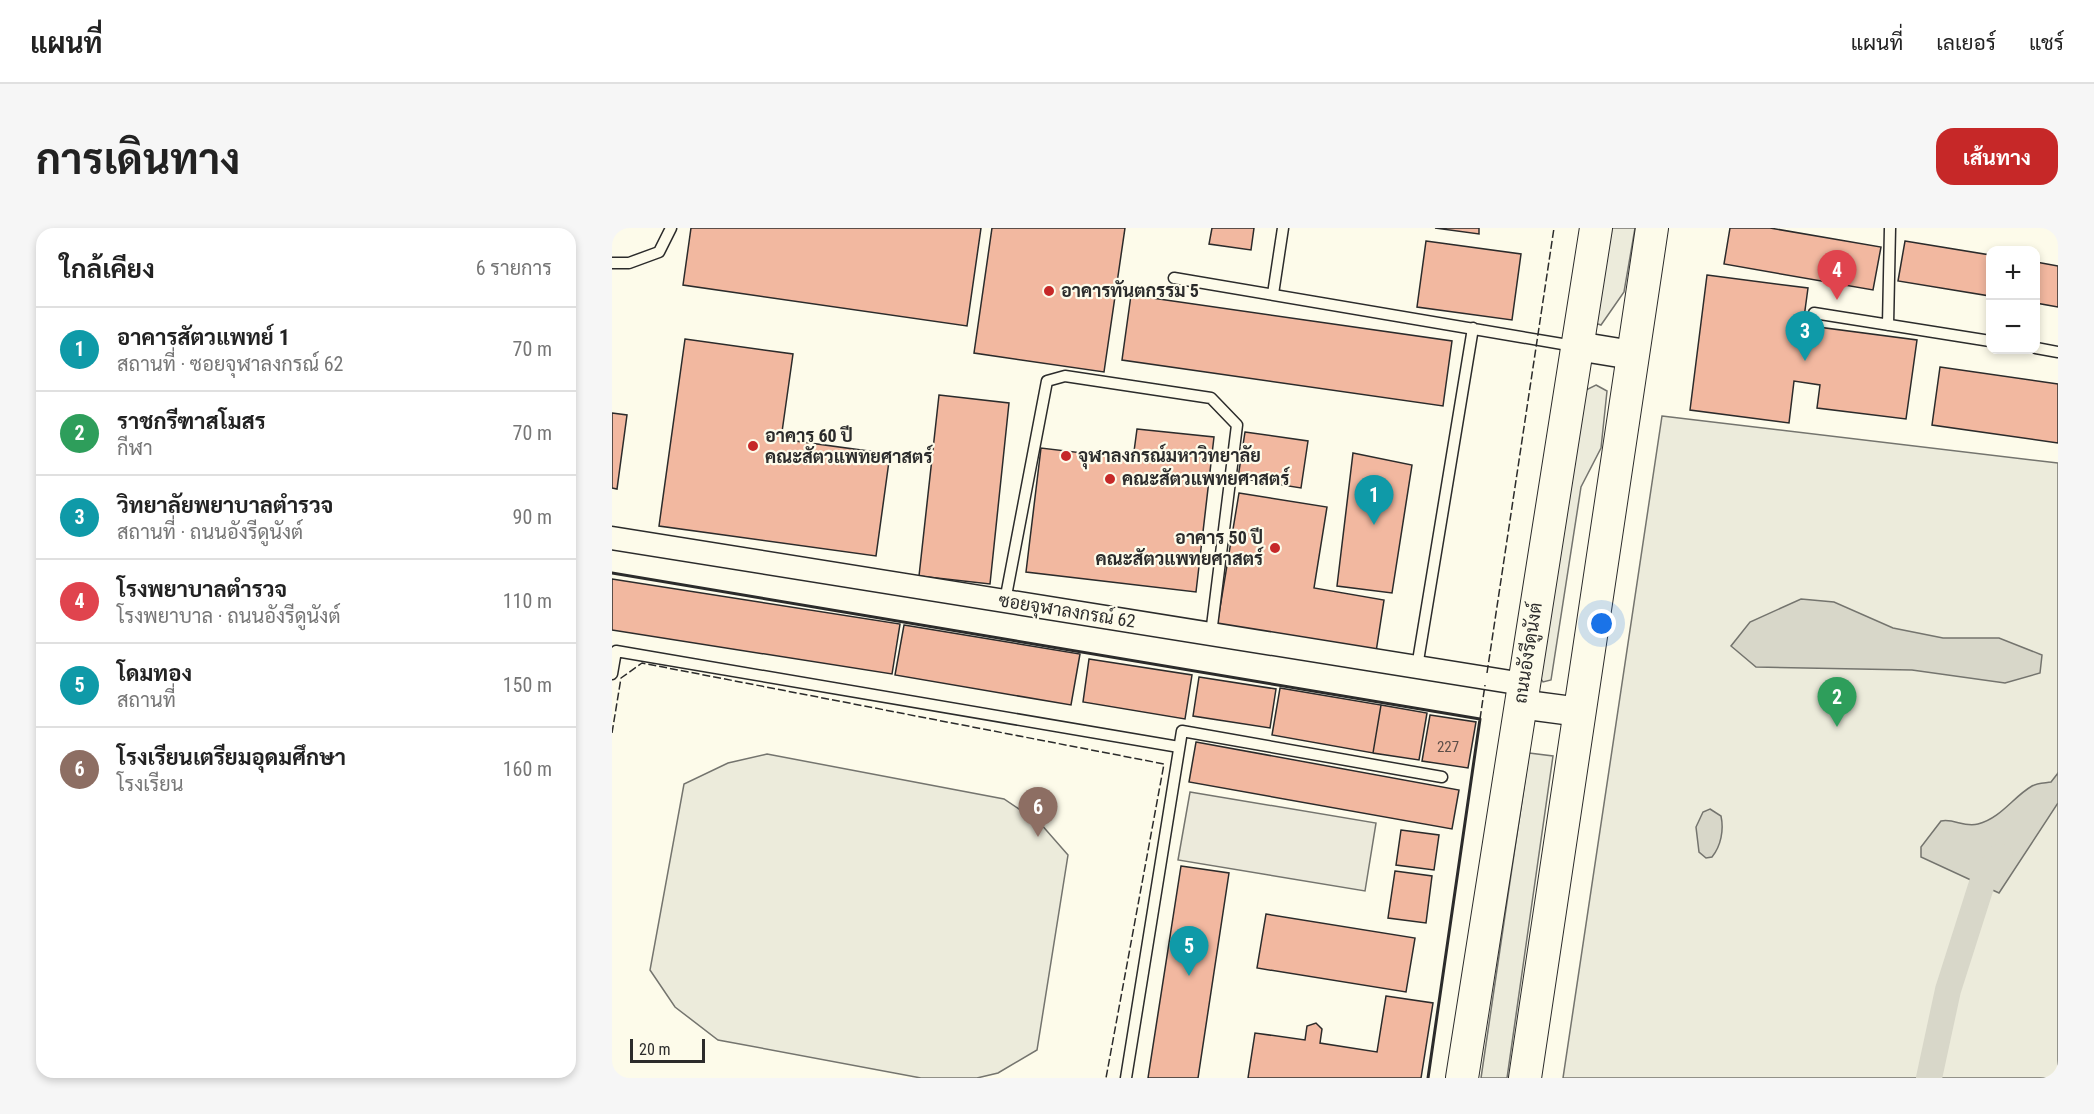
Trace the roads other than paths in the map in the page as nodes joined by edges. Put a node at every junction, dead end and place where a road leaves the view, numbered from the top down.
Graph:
1 (671, 228) edge
2 (1283, 228) edge
3 (1596, 228) edge
4 (1652, 228) edge
5 (1890, 228) edge
6 (612, 263) edge
7 (1174, 278) dead end
8 (1273, 294) junction
9 (1814, 313) dead end
10 (1887, 325) junction
11 (1473, 328) junction
12 (1986, 340) edge
13 (1577, 346) junction
14 (2040, 349) edge
15 (2058, 352) edge
16 (1632, 355) junction
17 (612, 538) edge
18 (1005, 601) junction
19 (1211, 634) junction
20 (1418, 667) junction
21 (612, 674) edge
22 (1522, 694) junction
23 (1580, 712) junction
24 (1179, 747) junction
25 (1442, 777) dead end
26 (1126, 1078) edge
27 (1462, 1078) edge
28 (1525, 1078) edge

1 - 6 lane
2 - 8 lane
3 - 13 main road, ถนนอังรีดูนังต์
4 - 16 main road
5 - 10 lane
7 - 8 lane
8 - 11 lane
9 - 10 lane
10 - 12 lane
11 - 13 lane
11 - 20 lane
13 - 16 street
13 - 22 main road, ถนนอังรีดูนังต์
14 - 15 lane
16 - 23 main road
17 - 18 street, ซอยจุฬาลงกรณ์ 62
18 - 19 street, ซอยจุฬาลงกรณ์ 62
18 - 19 lane
19 - 20 street, ซอยจุฬาลงกรณ์ 62
20 - 22 street, ซอยจุฬาลงกรณ์ 62
21 - 24 lane
22 - 23 street
22 - 27 main road, ถนนอังรีดูนังต์
23 - 28 main road
24 - 25 lane
24 - 26 lane

